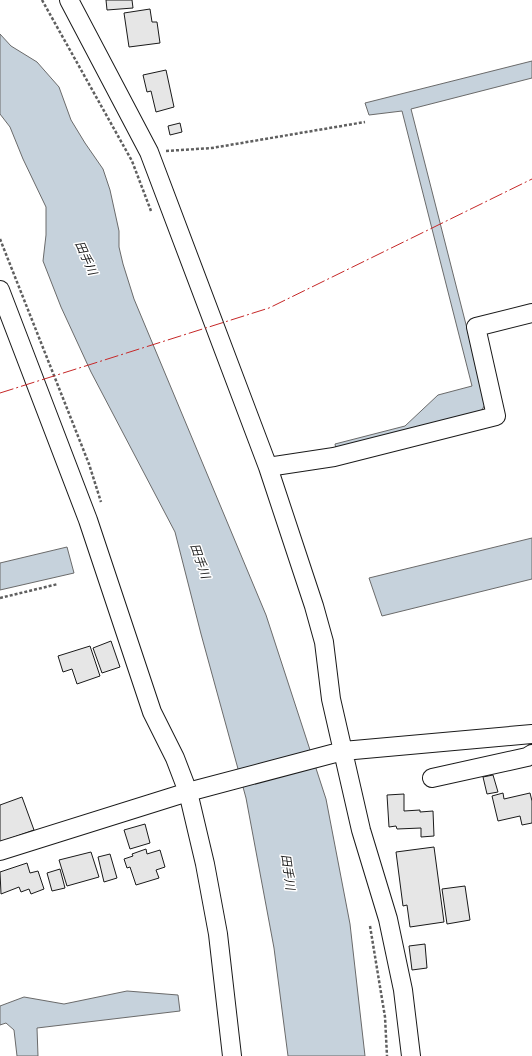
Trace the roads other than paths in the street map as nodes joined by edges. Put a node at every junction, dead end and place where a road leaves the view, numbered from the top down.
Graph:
1 (69, 0) edge
2 (1, 293) edge
3 (532, 313) edge
4 (268, 468) junction
5 (532, 734) edge
6 (336, 753) junction
7 (532, 754) edge
8 (432, 778) dead end
9 (192, 790) junction
10 (0, 851) edge
11 (232, 1056) edge
12 (411, 1056) edge

1 - 4 street
2 - 9 street
3 - 4 street
4 - 6 street
5 - 6 street
6 - 9 street
6 - 12 street
7 - 8 street
9 - 10 street
9 - 11 street

